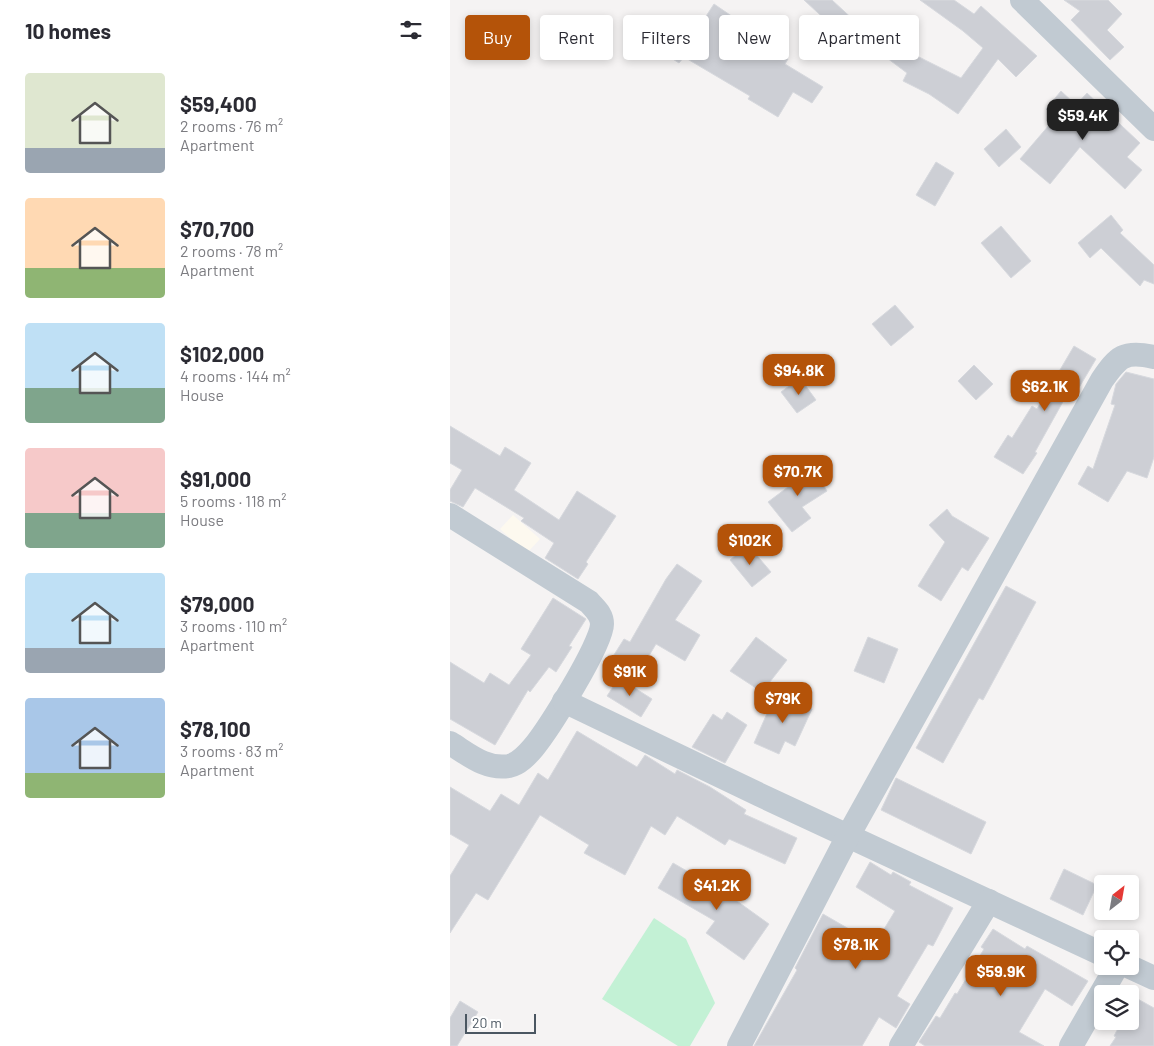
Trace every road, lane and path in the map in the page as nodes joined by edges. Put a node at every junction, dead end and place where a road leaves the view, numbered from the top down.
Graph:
1 (1022, 0) edge
2 (1154, 129) edge
3 (1154, 357) edge
4 (450, 515) edge
5 (564, 702) junction
6 (450, 743) edge
7 (848, 836) junction
8 (989, 901) junction
9 (1094, 950) edge
10 (1139, 971) edge
11 (1112, 975) edge
12 (1154, 978) edge
13 (739, 1046) edge
14 (901, 1046) edge
15 (1072, 1046) edge

1 - 2 street
3 - 7 street
4 - 5 street
5 - 6 street
5 - 7 street
7 - 8 street
7 - 13 street
8 - 9 street
8 - 14 street
10 - 12 street
11 - 15 street

